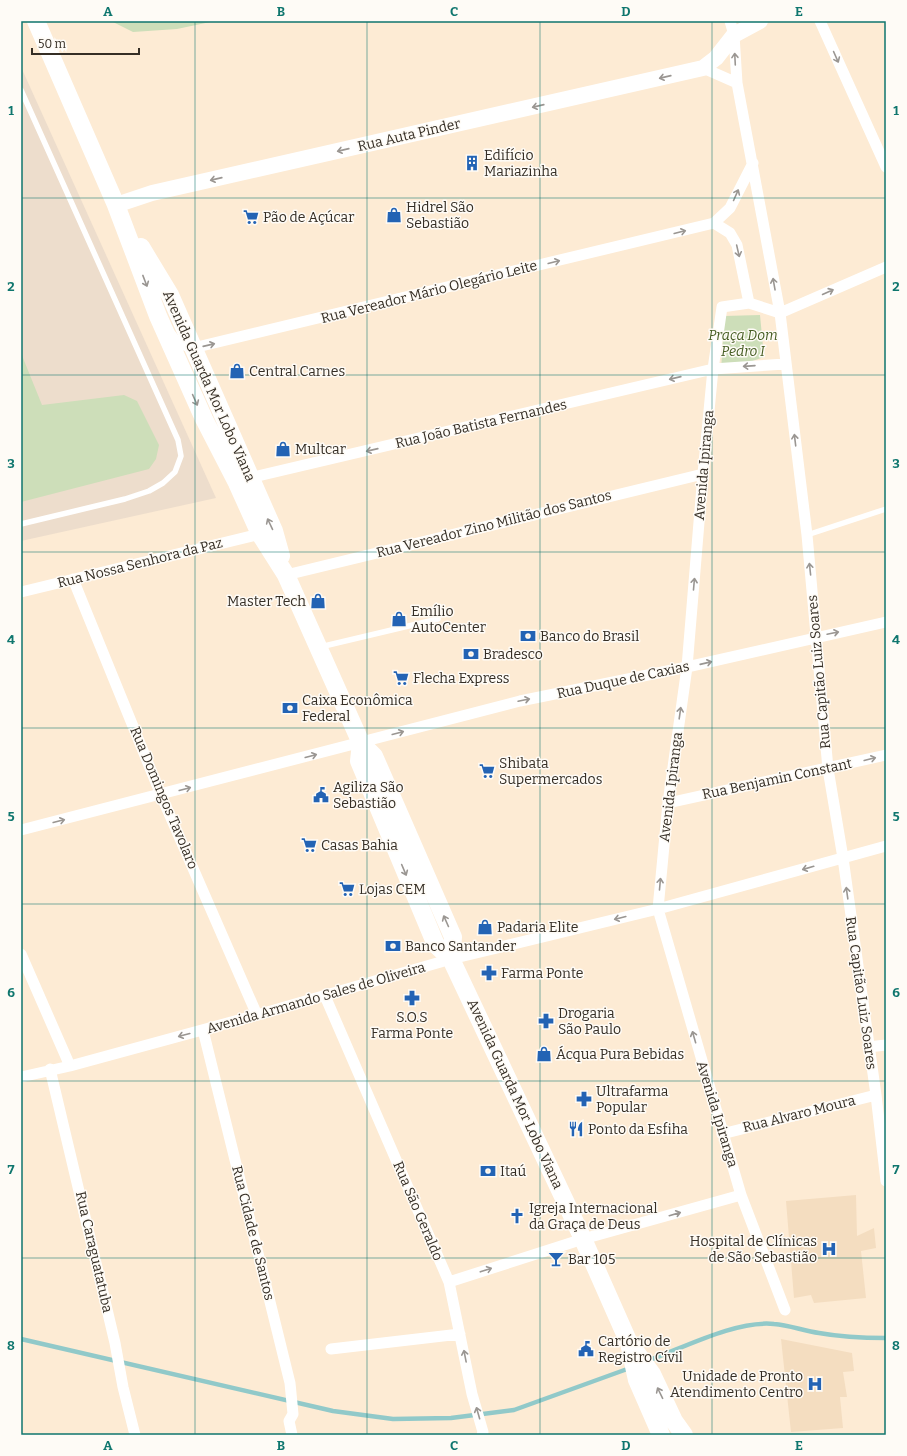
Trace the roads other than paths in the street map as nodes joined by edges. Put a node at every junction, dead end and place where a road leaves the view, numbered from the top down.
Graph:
1 (36, 21) edge
2 (760, 21) edge
3 (820, 21) edge
4 (732, 28) edge
5 (703, 68) junction
6 (737, 83) junction
7 (21, 90) edge
8 (753, 163) junction
9 (886, 167) edge
10 (116, 205) junction
11 (714, 224) junction
12 (886, 267) edge
13 (750, 303) junction
14 (780, 313) junction
15 (158, 316) junction
16 (193, 348) junction
17 (785, 364) junction
18 (713, 369) junction
19 (703, 474) junction
20 (249, 478) junction
21 (886, 508) edge
22 (21, 524) edge
23 (260, 534) junction
24 (807, 535) junction
25 (286, 575) junction
26 (73, 579) junction
27 (21, 592) edge
28 (438, 619) dead end
29 (886, 622) edge
30 (817, 637) junction
31 (320, 647) junction
32 (687, 667) junction
33 (361, 743) junction
34 (886, 755) edge
35 (828, 769) junction
36 (161, 795) junction
37 (668, 803) junction
38 (21, 830) edge
39 (886, 846) edge
40 (843, 858) junction
41 (658, 909) junction
42 (21, 954) edge
43 (451, 959) junction
44 (325, 996) junction
45 (257, 1015) junction
46 (203, 1030) junction
47 (886, 1045) edge
48 (868, 1047) junction
49 (70, 1066) junction
50 (50, 1069) junction
51 (21, 1077) edge
52 (876, 1095) junction
53 (722, 1134) junction
54 (886, 1175) edge
55 (742, 1195) junction
56 (583, 1239) junction
57 (449, 1282) junction
58 (785, 1310) dead end
59 (460, 1334) junction
60 (331, 1349) dead end
61 (645, 1377) junction
62 (662, 1433) edge
63 (483, 1434) edge
64 (135, 1435) edge
65 (292, 1435) edge
66 (684, 1435) edge

1 - 10 main road, Avenida Guarda Mor Lobo Viana
2 - 4 main road
3 -> 9 street
4 - 5 main road
6 -> 4 street, Rua Capitão Luiz Soares
5 - 6 street
5 -> 10 main road, Rua Auta Pinder
6 - 8 street, Rua Capitão Luiz Soares
7 - 22 lane
11 -> 8 street
14 -> 8 street, Rua Capitão Luiz Soares
10 -> 15 main road, Avenida Guarda Mor Lobo Viana
10 - 16 main road, Avenida Guarda Mor Lobo Viana
11 -> 13 street
16 -> 11 street, Rua Vereador Mário Olegário Leite
14 -> 12 street
13 - 14 street, Avenida Ipiranga
13 - 18 street, Avenida Ipiranga
14 - 17 street, Rua Capitão Luiz Soares
15 - 16 street
15 -> 23 main road, Avenida Guarda Mor Lobo Viana
16 - 20 main road, Avenida Guarda Mor Lobo Viana
17 -> 18 street, Rua João Batista Fernandes
24 -> 17 street, Rua Capitão Luiz Soares
18 - 19 street, Avenida Ipiranga
18 -> 20 street, Rua João Batista Fernandes
19 - 25 street, Rua Vereador Zino Militão dos Santos
32 -> 19 street, Avenida Ipiranga
25 -> 20 main road, Avenida Guarda Mor Lobo Viana
21 - 24 lane
23 - 25 main road, Avenida Guarda Mor Lobo Viana
23 - 26 street, Rua Nossa Senhora da Paz
30 -> 24 street, Rua Capitão Luiz Soares
25 - 31 main road, Avenida Guarda Mor Lobo Viana
26 - 27 street, Rua Nossa Senhora da Paz
26 - 36 street, Rua Domingos Tavolaro
28 - 31 lane
30 -> 29 street, Rua Duque de Caxias
32 -> 30 street, Rua Duque de Caxias
30 - 35 street, Rua Capitão Luiz Soares
31 - 33 main road, Avenida Guarda Mor Lobo Viana
33 -> 32 street, Rua Duque de Caxias
37 -> 32 street, Avenida Ipiranga
36 -> 33 street, Rua Duque de Caxias
33 - 43 main road, Avenida Guarda Mor Lobo Viana
35 -> 34 street, Rua Benjamin Constant
35 - 37 street, Rua Benjamin Constant
35 - 40 street, Rua Capitão Luiz Soares
38 -> 36 street, Rua Duque de Caxias
36 - 45 street, Rua Domingos Tavolaro
41 -> 37 street, Avenida Ipiranga
39 - 40 street, Avenida Armando Sales de Oliveira
40 -> 41 street, Avenida Armando Sales de Oliveira
48 -> 40 street, Rua Capitão Luiz Soares
41 -> 43 street, Avenida Armando Sales de Oliveira
53 -> 41 street, Avenida Ipiranga
42 - 49 street
43 - 44 street, Avenida Armando Sales de Oliveira
43 - 56 main road, Avenida Guarda Mor Lobo Viana
44 - 45 street, Avenida Armando Sales de Oliveira
44 - 57 street, Rua São Geraldo
45 - 46 street, Avenida Armando Sales de Oliveira
46 -> 49 street, Avenida Armando Sales de Oliveira
46 - 65 street, Rua Cidade de Santos
47 - 48 street
48 - 52 street, Rua Capitão Luiz Soares
49 - 50 street, Avenida Armando Sales de Oliveira
50 - 51 street, Avenida Armando Sales de Oliveira
50 - 64 street, Rua Caraguatatuba
52 - 53 street, Rua Alvaro Moura
52 - 54 street, Rua Capitão Luiz Soares
53 - 55 street, Avenida Ipiranga
56 -> 55 street
55 - 58 street, Avenida Ipiranga
57 -> 56 street
56 - 61 main road, Avenida Guarda Mor Lobo Viana
57 - 59 street, Rua São Geraldo
59 - 60 street
63 -> 59 street, Rua São Geraldo
61 - 62 main road
66 -> 61 main road

